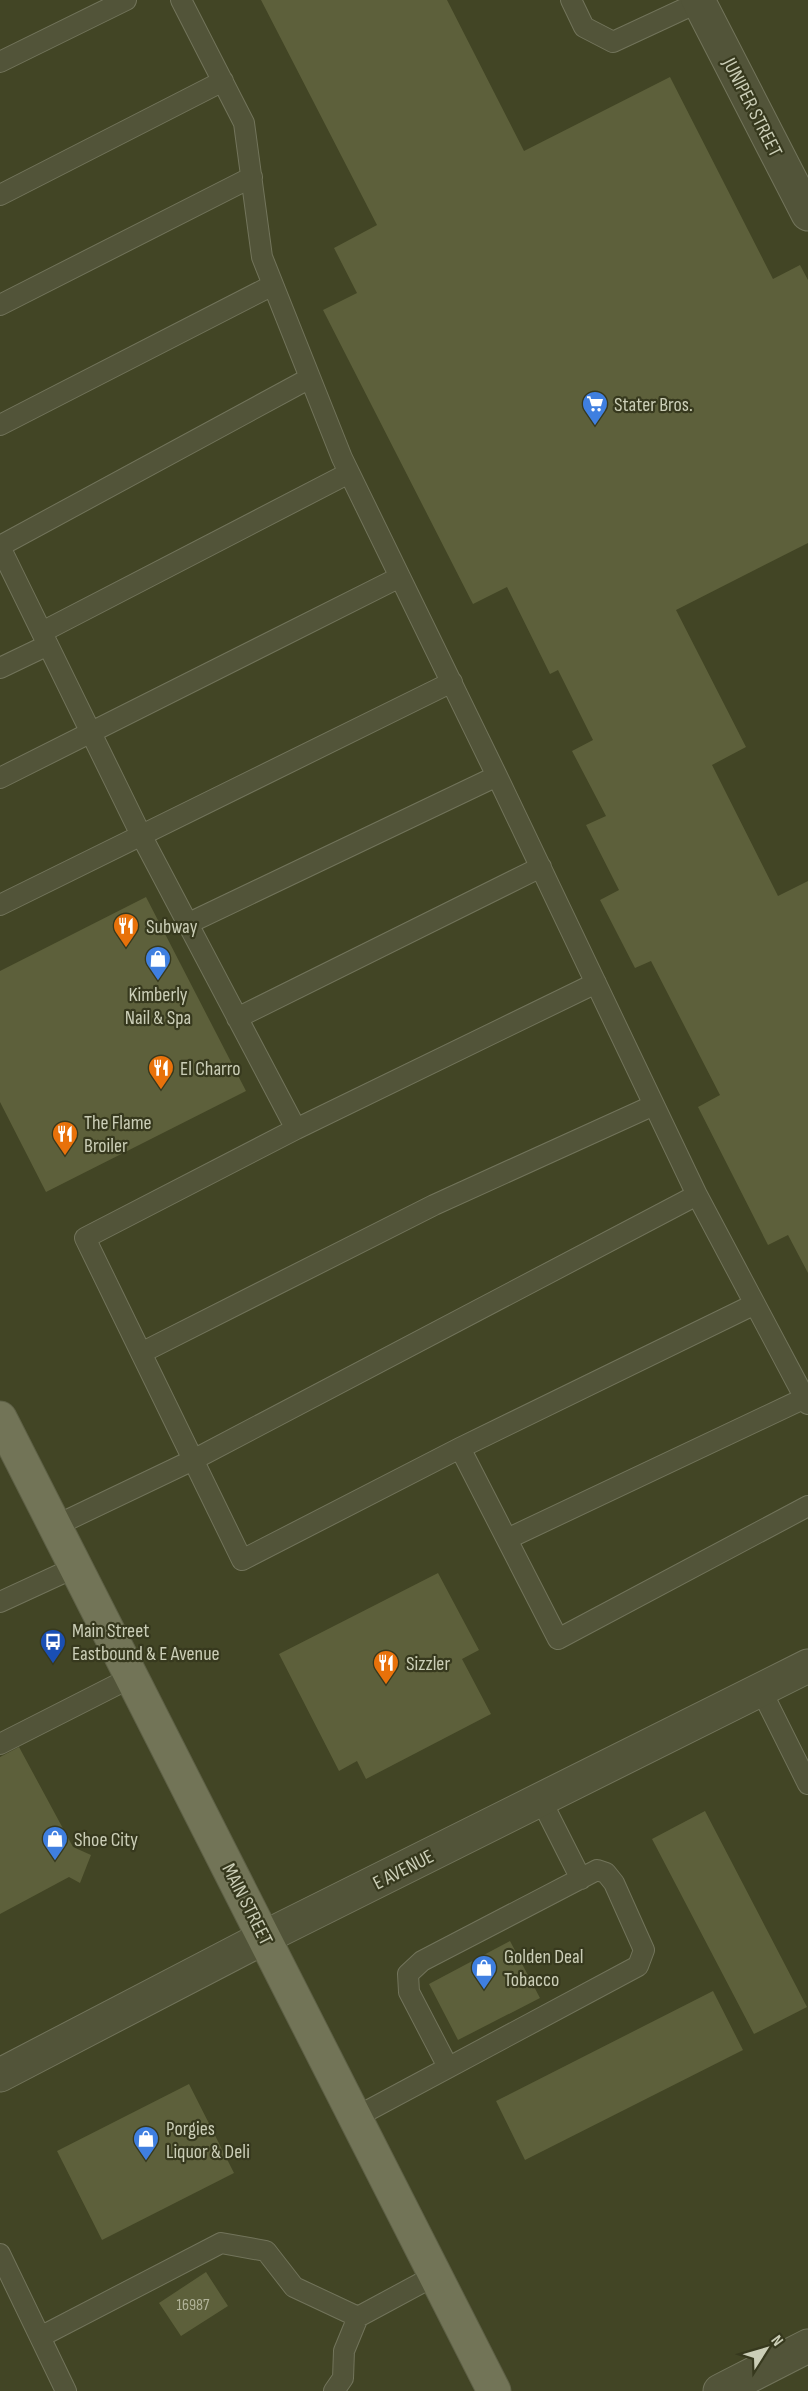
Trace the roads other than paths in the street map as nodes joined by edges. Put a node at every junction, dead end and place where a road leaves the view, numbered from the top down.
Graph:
1 (126, 0) edge
2 (182, 0) edge
3 (571, 0) edge
4 (699, 1) edge
5 (0, 62) edge
6 (223, 81) junction
7 (252, 177) junction
8 (0, 195) edge
9 (808, 214) edge
10 (273, 285) junction
11 (0, 305) edge
12 (310, 378) junction
13 (0, 425) edge
14 (349, 473) junction
15 (1, 550) edge
16 (400, 577) junction
17 (45, 638) junction
18 (0, 668) edge
19 (452, 682) junction
20 (91, 732) junction
21 (497, 776) junction
22 (0, 778) edge
23 (141, 835) junction
24 (541, 867) junction
25 (0, 905) edge
26 (187, 924) junction
27 (596, 983) junction
28 (237, 1018) junction
29 (654, 1105) junction
30 (296, 1129) junction
31 (697, 1195) junction
32 (755, 1304) junction
33 (141, 1353) junction
34 (807, 1401) edge
35 (0, 1418) edge
36 (460, 1448) junction
37 (193, 1460) junction
38 (808, 1506) edge
39 (56, 1526) junction
40 (507, 1539) junction
41 (76, 1567) junction
42 (0, 1602) edge
43 (808, 1666) edge
44 (132, 1677) junction
45 (761, 1690) junction
46 (0, 1744) edge
47 (808, 1784) edge
48 (541, 1800) junction
49 (581, 1879) junction
50 (265, 1938) junction
51 (448, 2067) junction
52 (0, 2075) edge
53 (356, 2117) junction
54 (0, 2254) edge
55 (436, 2275) junction
56 (358, 2317) junction
57 (40, 2337) junction
58 (808, 2346) edge
59 (66, 2391) edge
60 (333, 2391) edge
61 (494, 2391) edge
62 (720, 2391) edge

1 - 5 lane
2 - 6 lane
3 - 4 lane
4 - 9 street, JUNIPER STREET
6 - 7 lane
6 - 8 lane
7 - 10 lane
7 - 11 lane
10 - 12 lane
10 - 13 lane
12 - 14 lane
12 - 15 lane
14 - 16 lane
14 - 17 lane
15 - 17 lane
16 - 19 lane
16 - 20 lane
17 - 18 lane
17 - 20 lane
19 - 21 lane
19 - 23 lane
20 - 22 lane
20 - 23 lane
21 - 24 lane
21 - 26 lane
23 - 25 lane
23 - 26 lane
24 - 27 lane
24 - 28 lane
26 - 28 lane
27 - 29 lane
27 - 30 lane
28 - 30 lane
29 - 31 lane
29 - 33 lane
30 - 33 lane
31 - 32 lane
31 - 37 lane
32 - 34 lane
32 - 36 lane
33 - 37 lane
34 - 40 lane
35 - 39 main road, MAIN STREET
36 - 37 lane
36 - 40 lane
37 - 39 lane
38 - 40 lane
39 - 41 main road, MAIN STREET
41 - 42 lane
41 - 44 main road, MAIN STREET
43 - 45 street, E AVENUE
44 - 46 lane
44 - 50 main road, MAIN STREET
45 - 47 lane
45 - 48 street, E AVENUE
48 - 49 lane
48 - 50 street, E AVENUE
49 - 51 lane
49 - 51 lane
50 - 52 street, E AVENUE
50 - 53 main road, MAIN STREET
51 - 53 lane
53 - 55 main road, MAIN STREET
54 - 57 lane
55 - 56 lane
55 - 61 main road, MAIN STREET
56 - 57 lane
56 - 60 lane
57 - 59 lane
58 - 62 street

